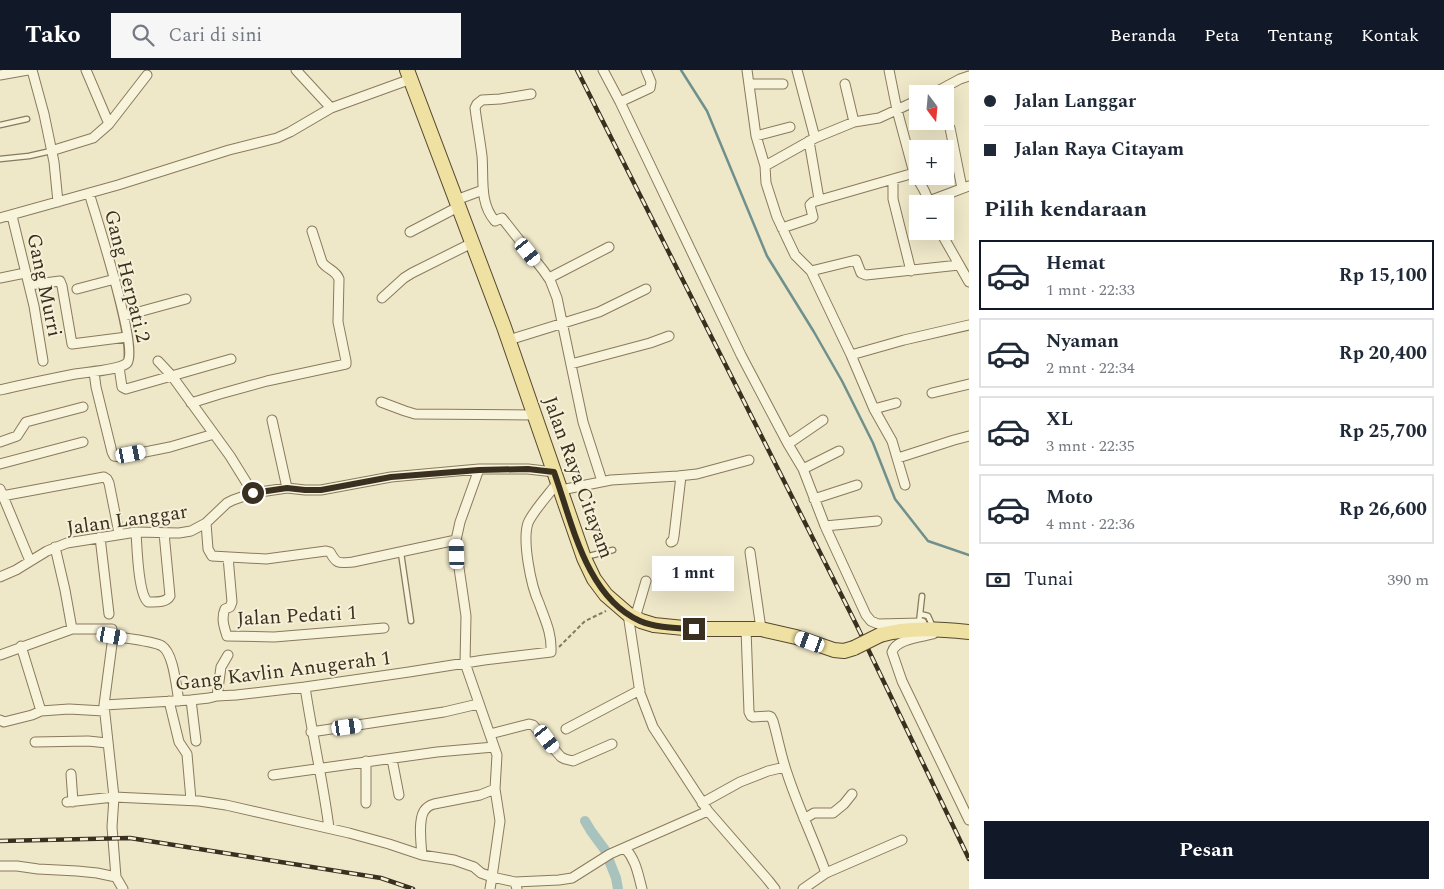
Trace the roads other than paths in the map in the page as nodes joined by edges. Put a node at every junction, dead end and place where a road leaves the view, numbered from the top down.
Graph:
1 (28, 70) edge
2 (32, 70) edge
3 (86, 70) edge
4 (296, 70) edge
5 (602, 70) edge
6 (646, 70) edge
7 (747, 70) edge
8 (797, 70) edge
9 (889, 70) edge
10 (147, 74) dead end
11 (0, 75) edge
12 (409, 75) edge
13 (969, 76) edge
14 (750, 84) junction
15 (783, 84) dead end
16 (845, 84) dead end
17 (949, 85) edge
18 (531, 94) dead end
19 (620, 102) junction
20 (909, 104) edge
21 (330, 108) junction
22 (897, 110) junction
23 (28, 119) dead end
24 (854, 122) junction
25 (109, 124) junction
26 (0, 125) edge
27 (790, 127) dead end
28 (951, 130) edge
29 (756, 136) junction
30 (812, 140) junction
31 (51, 151) junction
32 (909, 154) edge
33 (0, 159) edge
34 (765, 166) junction
35 (909, 174) edge
36 (894, 179) junction
37 (966, 187) edge
38 (483, 190) junction
39 (89, 193) junction
40 (947, 195) edge
41 (819, 200) junction
42 (58, 202) junction
43 (457, 203) junction
44 (12, 216) junction
45 (0, 218) edge
46 (782, 228) junction
47 (312, 231) dead end
48 (410, 232) dead end
49 (945, 240) edge
50 (472, 243) junction
51 (609, 247) dead end
52 (959, 265) junction
53 (811, 271) junction
54 (911, 271) junction
55 (25, 273) junction
56 (0, 278) edge
57 (115, 280) junction
58 (550, 280) junction
59 (969, 282) edge
60 (29, 285) junction
61 (77, 289) dead end
62 (646, 289) dead end
63 (382, 298) dead end
64 (186, 300) dead end
65 (124, 316) junction
66 (563, 324) junction
67 (969, 325) edge
68 (669, 336) dead end
69 (127, 338) junction
70 (509, 340) junction
71 (851, 355) junction
72 (231, 359) dead end
73 (43, 361) dead end
74 (158, 361) dead end
75 (571, 364) junction
76 (119, 367) junction
77 (94, 372) junction
78 (172, 376) junction
79 (969, 384) edge
80 (0, 390) edge
81 (932, 393) dead end
82 (381, 402) dead end
83 (191, 403) junction
84 (896, 403) dead end
85 (83, 407) dead end
86 (874, 409) junction
87 (535, 415) junction
88 (272, 420) dead end
89 (823, 420) dead end
90 (214, 434) junction
91 (969, 436) edge
92 (0, 442) edge
93 (83, 442) dead end
94 (788, 444) junction
95 (839, 451) dead end
96 (898, 458) junction
97 (749, 460) dead end
98 (0, 464) edge
99 (803, 469) junction
100 (479, 470) junction
101 (681, 476) junction
102 (558, 481) junction
103 (602, 482) junction
104 (857, 485) dead end
105 (905, 485) dead end
106 (287, 488) junction
107 (1, 492) edge
108 (253, 493) junction
109 (814, 499) junction
110 (877, 521) dead end
111 (206, 523) junction
112 (825, 526) junction
113 (136, 532) junction
114 (164, 533) junction
115 (119, 534) junction
116 (100, 537) junction
117 (456, 540) junction
118 (671, 542) dead end
119 (55, 548) junction
120 (613, 550) dead end
121 (750, 552) dead end
122 (400, 553) junction
123 (228, 557) junction
124 (584, 558) junction
125 (30, 561) junction
126 (0, 577) edge
127 (646, 581) dead end
128 (922, 596) dead end
129 (109, 614) dead end
130 (632, 616) junction
131 (920, 618) junction
132 (411, 622) dead end
133 (384, 628) dead end
134 (937, 628) junction
135 (72, 629) junction
136 (746, 629) junction
137 (761, 629) junction
138 (969, 632) edge
139 (112, 636) junction
140 (22, 646) junction
141 (228, 654) dead end
142 (0, 655) edge
143 (465, 663) junction
144 (305, 687) junction
145 (640, 690) junction
146 (217, 696) junction
147 (190, 700) junction
148 (174, 701) junction
149 (478, 704) junction
150 (104, 708) junction
151 (41, 711) junction
152 (0, 720) edge
153 (566, 729) dead end
154 (311, 732) junction
155 (490, 734) junction
156 (196, 741) dead end
157 (35, 742) dead end
158 (107, 743) junction
159 (612, 744) dead end
160 (494, 747) junction
161 (392, 759) junction
162 (366, 761) junction
163 (785, 767) junction
164 (319, 769) junction
165 (71, 774) dead end
166 (273, 775) dead end
167 (495, 789) junction
168 (852, 794) dead end
169 (399, 796) dead end
170 (114, 797) junction
171 (191, 800) junction
172 (366, 802) dead end
173 (702, 803) junction
174 (708, 811) junction
175 (804, 819) junction
176 (969, 820) edge
177 (329, 828) junction
178 (902, 840) dead end
179 (625, 848) junction
180 (422, 855) junction
181 (0, 866) edge
182 (826, 873) junction
183 (116, 877) junction
184 (492, 878) junction
185 (516, 885) edge
186 (123, 889) edge
187 (490, 889) edge
188 (642, 889) edge
189 (775, 889) edge
190 (803, 889) edge

1 - 11 street
2 - 31 street
3 - 25 street
4 - 21 street
5 - 19 street
6 - 19 street
7 - 14 street
8 - 30 street
9 - 22 street
10 - 25 street
12 - 21 street
12 - 43 main road, Jalan Raya Citayam
13 - 17 street
14 - 15 street
14 - 29 street
16 - 24 street
18 - 38 street
19 - 94 street
20 - 22 street
21 - 39 street
22 - 24 street
22 - 32 street
23 - 26 lane
24 - 30 street
25 - 31 street
27 - 29 street
28 - 37 street
29 - 34 street
30 - 34 street
30 - 41 street
31 - 33 lane
31 - 42 street
34 - 46 street
35 - 36 street
36 - 41 street
36 - 54 street
37 - 40 street
38 - 43 street
38 - 58 street
39 - 42 street
39 - 57 street, Gang Herpati.2
41 - 46 street
42 - 44 street
43 - 48 street
43 - 50 main road, Jalan Raya Citayam
44 - 45 street
44 - 55 street, Gang Murri
46 - 53 street
47 - 83 street
49 - 52 street
50 - 63 street
50 - 70 main road, Jalan Raya Citayam
51 - 58 street
52 - 54 street
52 - 59 street
53 - 54 street
53 - 71 street
55 - 56 street
55 - 60 street, Gang Murri
57 - 61 street
57 - 65 street, Gang Herpati.2
58 - 66 street
60 - 69 street
60 - 73 street, Gang Murri
62 - 66 street
64 - 65 street
65 - 69 street, Gang Herpati.2
66 - 70 street
66 - 75 street
67 - 71 street
68 - 75 street
69 - 76 street, Gang Herpati.2
70 - 87 main road, Jalan Raya Citayam
71 - 86 street
72 - 78 street
74 - 78 street
75 - 103 street
76 - 77 street, Gang Herpati.2
76 - 78 street
77 - 80 street, Gang Herpati.2
77 - 90 street
78 - 83 street
79 - 81 street
82 - 87 street
83 - 90 street
84 - 86 street
85 - 92 street
86 - 96 street
87 - 102 main road, Jalan Raya Citayam
88 - 106 street
89 - 94 street
90 - 108 street
91 - 96 street
93 - 98 street
94 - 99 street
95 - 99 street
96 - 105 street
97 - 101 street, Jalan Langgar
99 - 109 street
100 - 102 street, Jalan Langgar
100 - 106 street, Jalan Langgar
100 - 117 street
101 - 103 street, Jalan Langgar
101 - 118 street
102 - 103 street, Jalan Langgar
102 - 124 main road, Jalan Raya Citayam
102 - 143 street, Gang Kavlin Anugerah 1
104 - 109 street
106 - 108 street, Jalan Langgar
107 - 115 street
107 - 125 street
108 - 111 street, Jalan Langgar
109 - 112 street
110 - 112 street
111 - 114 street, Jalan Langgar
111 - 123 street
112 - 131 street
113 - 114 street, Jalan Langgar
113 - 114 street
113 - 115 street, Jalan Langgar
115 - 116 street, Jalan Langgar
116 - 119 street, Jalan Langgar
116 - 129 street
117 - 122 street
117 - 143 street
119 - 125 street, Jalan Langgar
119 - 135 street
120 - 124 lane
121 - 137 street
122 - 123 street
122 - 132 lane
123 - 133 street, Jalan Pedati 1
124 - 130 main road, Jalan Raya Citayam
125 - 126 street, Jalan Langgar
127 - 130 street
128 - 131 lane
130 - 136 main road, Jalan Raya Citayam
130 - 145 street
131 - 134 street
134 - 137 main road, Jalan Raya Citayam, bridge
134 - 138 main road, Jalan Raya Citayam
134 - 176 street
135 - 139 street
135 - 140 street
136 - 137 main road, Jalan Raya Citayam
136 - 163 street
139 - 148 street
139 - 150 street
140 - 142 street
140 - 151 street
141 - 146 street
143 - 144 street, Gang Kavlin Anugerah 1
143 - 149 street
144 - 146 street, Gang Kavlin Anugerah 1
144 - 154 street
145 - 153 street
145 - 173 street
146 - 147 street, Gang Kavlin Anugerah 1
147 - 148 street, Gang Kavlin Anugerah 1
147 - 156 street
148 - 150 street, Gang Kavlin Anugerah 1
148 - 171 street
149 - 154 street
149 - 155 street
150 - 151 street, Gang Kavlin Anugerah 1
150 - 158 street
151 - 152 street, Gang Kavlin Anugerah 1
154 - 164 street
155 - 159 street
155 - 160 street
157 - 158 street
158 - 170 street
160 - 161 street
160 - 167 street
161 - 162 street
161 - 169 street
162 - 164 street
162 - 172 street
163 - 173 street
163 - 175 street
164 - 166 street
164 - 177 street
165 - 170 street
167 - 180 street
167 - 184 street
168 - 175 street
170 - 171 street
170 - 183 street
171 - 177 street
173 - 174 street
174 - 179 street
174 - 189 street
175 - 182 street
177 - 180 street
178 - 182 street
179 - 185 street
179 - 188 street
180 - 184 street
181 - 183 street
182 - 190 street
183 - 186 street
184 - 185 street
184 - 187 street

